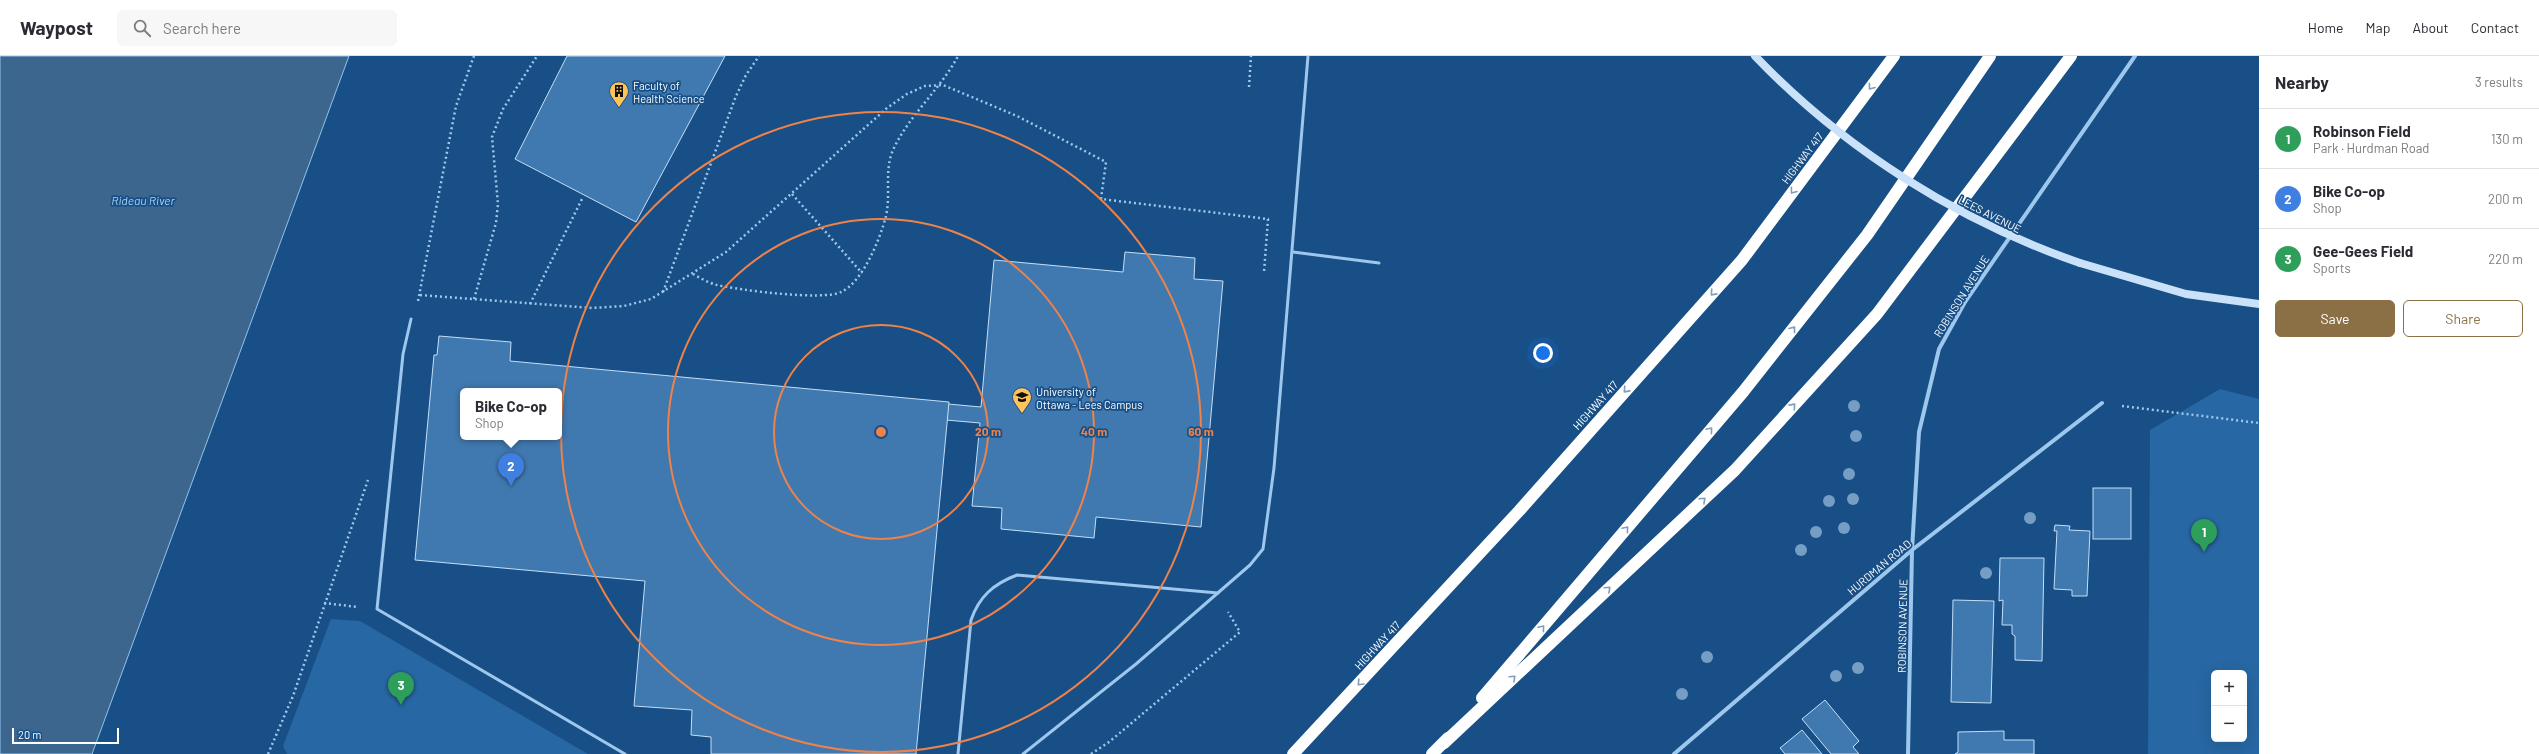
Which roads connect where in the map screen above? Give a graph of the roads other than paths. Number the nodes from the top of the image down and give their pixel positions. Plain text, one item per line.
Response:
1 (1308, 56) edge
2 (1755, 56) edge
3 (1894, 56) edge
4 (1990, 56) edge
5 (2071, 56) edge
6 (2135, 56) edge
7 (2010, 237) junction
8 (1293, 252) junction
9 (1379, 263) dead end
10 (2259, 304) edge
11 (411, 319) road end
12 (2102, 403) road end
13 (1912, 550) junction
14 (1218, 594) junction
15 (1444, 743) junction
16 (625, 754) edge
17 (958, 754) edge
18 (1023, 754) edge
19 (1293, 754) edge
20 (1432, 754) edge
21 (1674, 754) edge
22 (1908, 754) edge

1 - 8 lane
2 - 7 main road, LEES AVENUE, bridge
3 -> 19 highway, HIGHWAY 417
15 -> 4 highway
15 -> 5 highway
6 - 7 street, ROBINSON AVENUE
7 - 10 main road, LEES AVENUE, bridge
7 - 13 street, ROBINSON AVENUE
8 - 9 lane
8 - 14 lane
11 - 16 lane
12 - 13 street, HURDMAN ROAD
13 - 21 street, HURDMAN ROAD
13 - 22 street, ROBINSON AVENUE
14 - 17 lane
14 - 18 lane
15 - 20 highway

